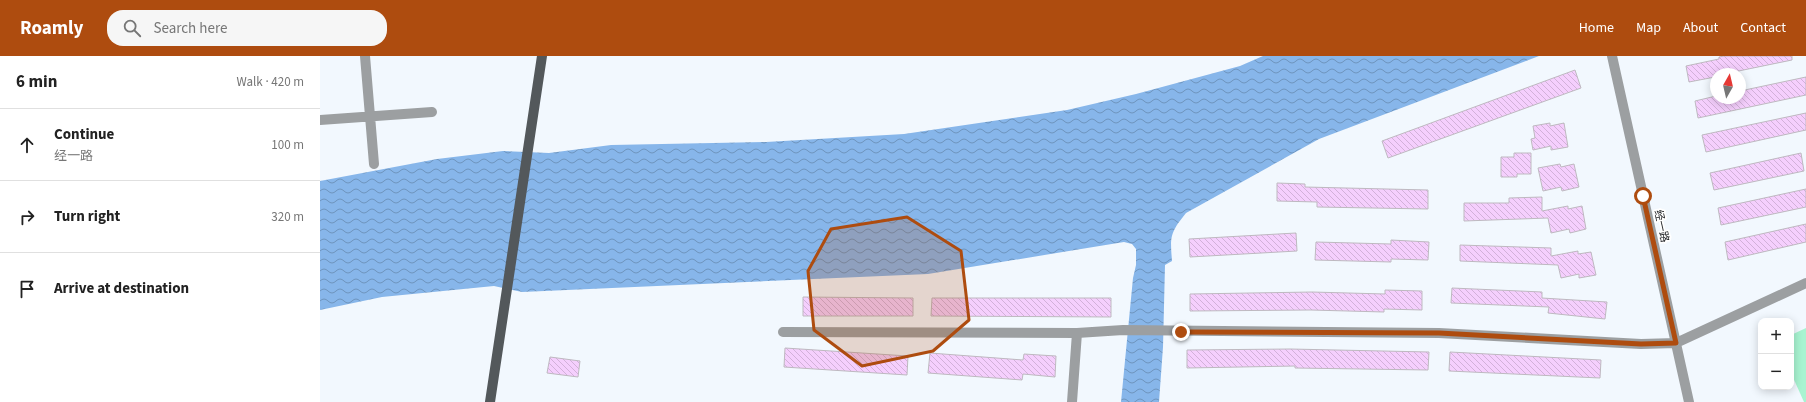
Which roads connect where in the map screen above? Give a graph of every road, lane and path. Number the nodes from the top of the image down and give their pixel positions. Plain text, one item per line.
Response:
1 (366, 56) edge
2 (542, 56) edge
3 (1612, 56) edge
4 (432, 112) dead end
5 (370, 116) junction
6 (320, 120) edge
7 (374, 164) dead end
8 (1806, 283) edge
9 (783, 332) dead end
10 (1077, 333) junction
11 (1676, 343) junction
12 (490, 402) edge
13 (1072, 402) edge
14 (1689, 402) edge

1 - 5 street
2 - 12 main road
3 - 11 street, 经一路
4 - 5 street
5 - 6 street
5 - 7 street
8 - 11 street
9 - 10 street
10 - 11 street
10 - 13 street
11 - 14 street, 经一路

